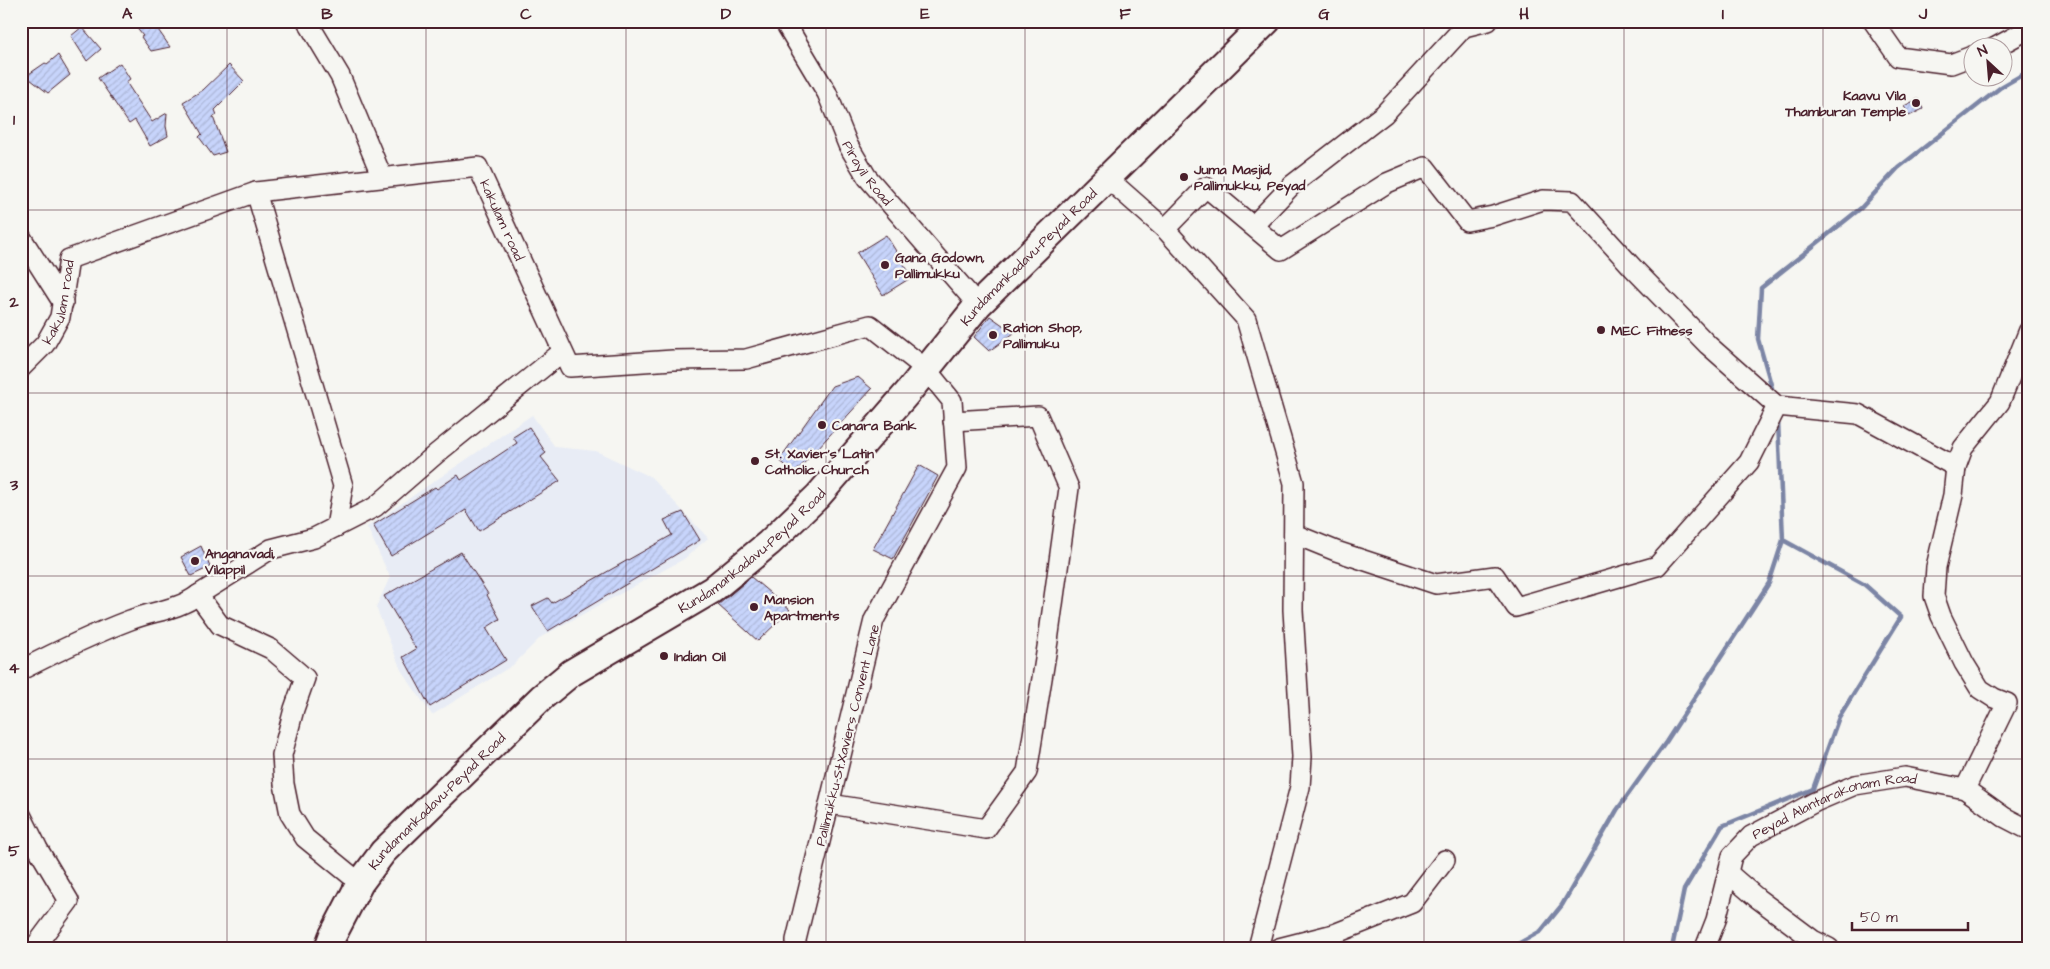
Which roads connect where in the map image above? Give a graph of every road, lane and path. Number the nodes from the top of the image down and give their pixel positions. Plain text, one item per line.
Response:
1 (307, 21) edge
2 (784, 21) edge
3 (1267, 21) edge
4 (1488, 21) edge
5 (1873, 21) edge
6 (2029, 29) edge
7 (2012, 38) edge
8 (1962, 60) edge
9 (1106, 177) junction
10 (382, 178) junction
11 (256, 192) junction
12 (1253, 226) junction
13 (1165, 229) junction
14 (21, 237) edge
15 (63, 303) junction
16 (978, 305) junction
17 (2029, 330) edge
18 (562, 352) junction
19 (916, 362) junction
20 (21, 368) edge
21 (1778, 406) junction
22 (954, 421) junction
23 (1956, 467) junction
24 (336, 527) junction
25 (1294, 534) junction
26 (198, 595) junction
27 (21, 670) edge
28 (1965, 789) junction
29 (830, 804) junction
30 (21, 815) edge
31 (2029, 830) edge
32 (1445, 860) dead end
33 (1728, 873) junction
34 (360, 883) junction
35 (335, 944) edge
36 (34, 948) edge
37 (796, 948) edge
38 (1258, 948) edge
39 (1279, 948) edge
40 (1705, 948) edge
41 (1829, 948) edge

1 - 10 street
2 - 16 street, Pirayil Road
3 - 9 main road, Kundamankadavu-Peyad Road
4 - 12 street
5 - 8 street
6 - 7 street
9 - 13 street
9 - 16 main road, Kundamankadavu-Peyad Road
10 - 11 street, kakulam road
10 - 18 street, kakulam road
11 - 15 street, kakulam road
11 - 24 street
12 - 13 street
12 - 21 street
13 - 25 street
14 - 15 street
15 - 20 street, kakulam road
16 - 19 main road, Kundamankadavu-Peyad Road
17 - 23 street
18 - 19 street, kakulam road
18 - 24 street
19 - 22 street, Pallimukku-St.Xaviers Convent Lane
19 - 34 main road, Kundamankadavu-Peyad Road
21 - 23 street
21 - 25 street
22 - 29 street, Pallimukku-St.Xaviers Convent Lane
22 - 29 street
23 - 28 street
24 - 26 street
25 - 38 street
26 - 27 street
26 - 34 street
28 - 31 street, Peyad Alantarakonam Road
28 - 33 street, Peyad Alantarakonam Road
29 - 37 street, Pallimukku-St.Xaviers Convent Lane
30 - 36 street
32 - 39 street
33 - 40 street, Peyad Alantarakonam Road
33 - 41 street
34 - 35 main road, Kundamankadavu-Peyad Road

